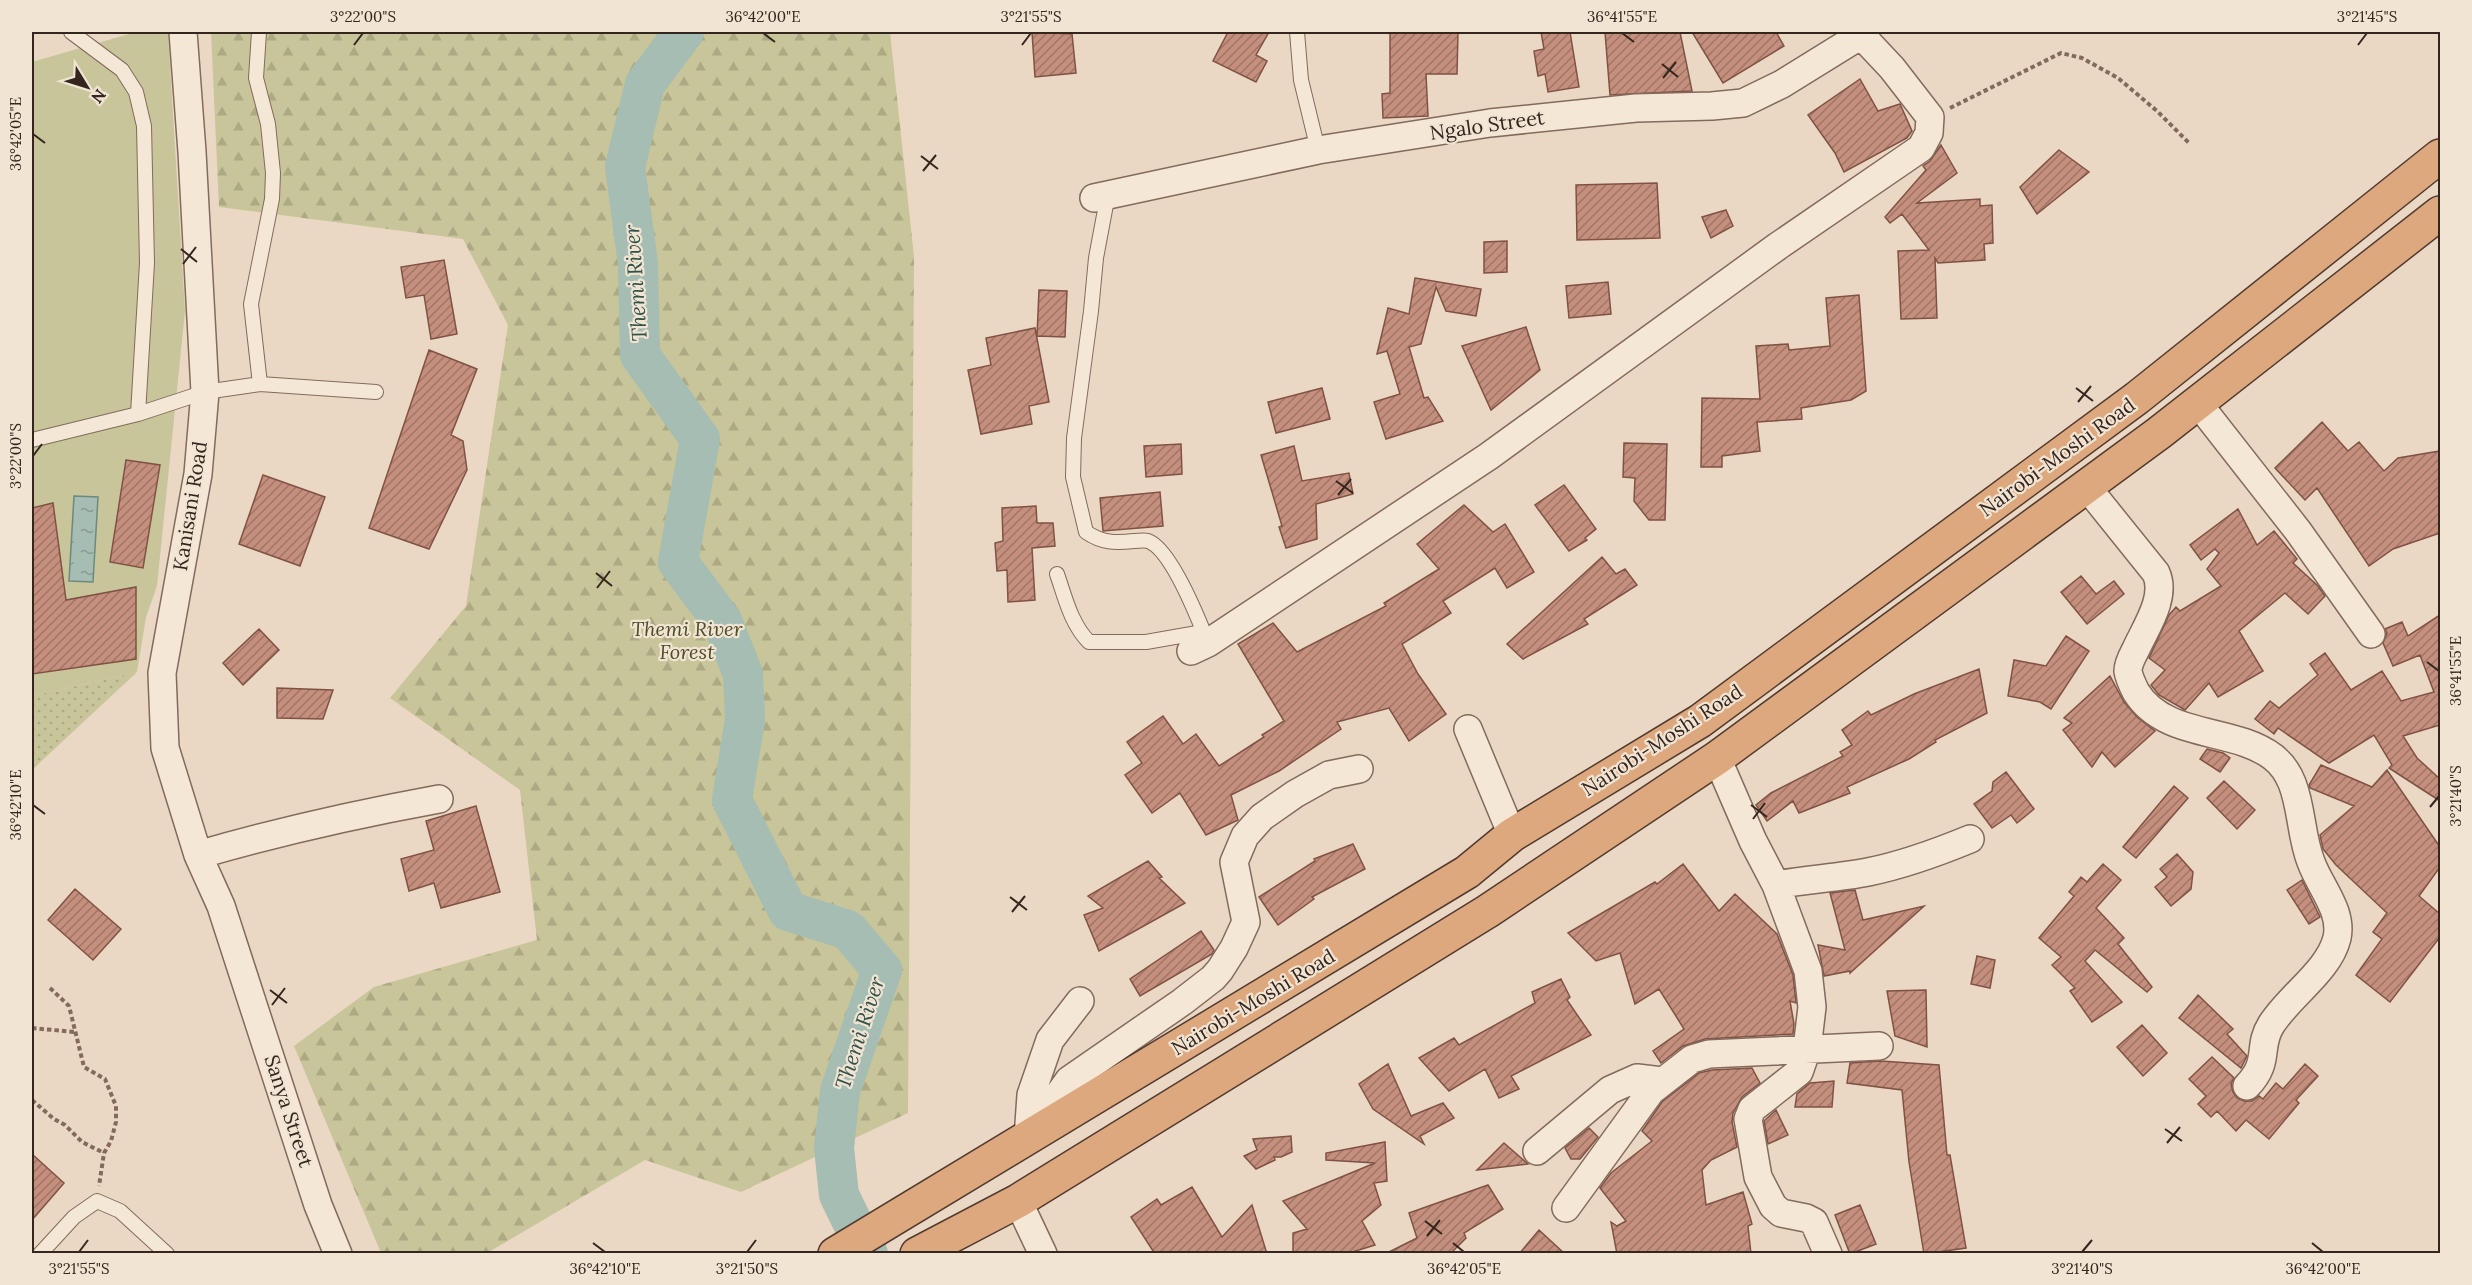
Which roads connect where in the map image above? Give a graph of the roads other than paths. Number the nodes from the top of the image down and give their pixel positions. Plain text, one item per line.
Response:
1 (72, 32) edge
2 (183, 32) edge
3 (259, 32) edge
4 (1296, 32) edge
5 (1864, 33) edge
6 (1831, 41) edge
7 (1318, 150) junction
8 (2440, 156) edge
9 (1101, 196) joint
10 (2440, 213) edge
11 (260, 384) junction
12 (205, 392) junction
13 (376, 392) dead end
14 (2197, 402) junction
15 (138, 414) junction
16 (32, 440) edge
17 (2086, 486) junction
18 (1057, 574) dead end
19 (2371, 634) dead end
20 (1201, 642) junction
21 (1468, 729) dead end
22 (1717, 758) junction
23 (1359, 769) dead end
24 (439, 799) dead end
25 (1512, 835) junction
26 (1970, 839) dead end
27 (198, 855) junction
28 (1776, 885) junction
29 (241, 967) joint
30 (1080, 1001) dead end
31 (1879, 1046) dead end
32 (1807, 1049) junction
33 (1662, 1081) junction
34 (2247, 1086) dead end
35 (1034, 1134) junction
36 (1537, 1151) dead end
37 (1018, 1201) junction
38 (1566, 1208) dead end
39 (40, 1254) edge
40 (167, 1254) edge
41 (338, 1254) edge
42 (835, 1254) edge
43 (917, 1254) edge
44 (1043, 1254) edge
45 (1827, 1254) edge

1 - 15 lane
2 - 12 street, Kanisani Road
3 - 11 lane
4 - 7 lane
5 - 6 street, Ngalo Street
5 - 20 street
6 - 7 street, Ngalo Street
7 - 9 street, Ngalo Street
8 - 25 highway, Nairobi-Moshi Road
9 - 20 lane
10 - 14 highway, Nairobi-Moshi Road
11 - 12 lane
11 - 13 lane
12 - 15 lane
12 - 27 street, Kanisani Road
14 - 17 highway, Nairobi-Moshi Road
14 - 19 street
15 - 16 lane
17 - 22 highway, Nairobi-Moshi Road
17 - 34 street
18 - 20 lane
21 - 25 street
22 - 28 street
22 - 37 highway, Nairobi-Moshi Road
23 - 35 street
24 - 27 street
25 - 35 highway, Nairobi-Moshi Road
26 - 28 street
27 - 29 street, Kanisani Road
28 - 32 street
29 - 41 street, Sanya Street
30 - 35 street
31 - 32 street
32 - 33 street
32 - 45 street
33 - 36 street
33 - 38 street
35 - 42 highway, Nairobi-Moshi Road
37 - 43 highway, Nairobi-Moshi Road
37 - 44 street
39 - 40 lane

